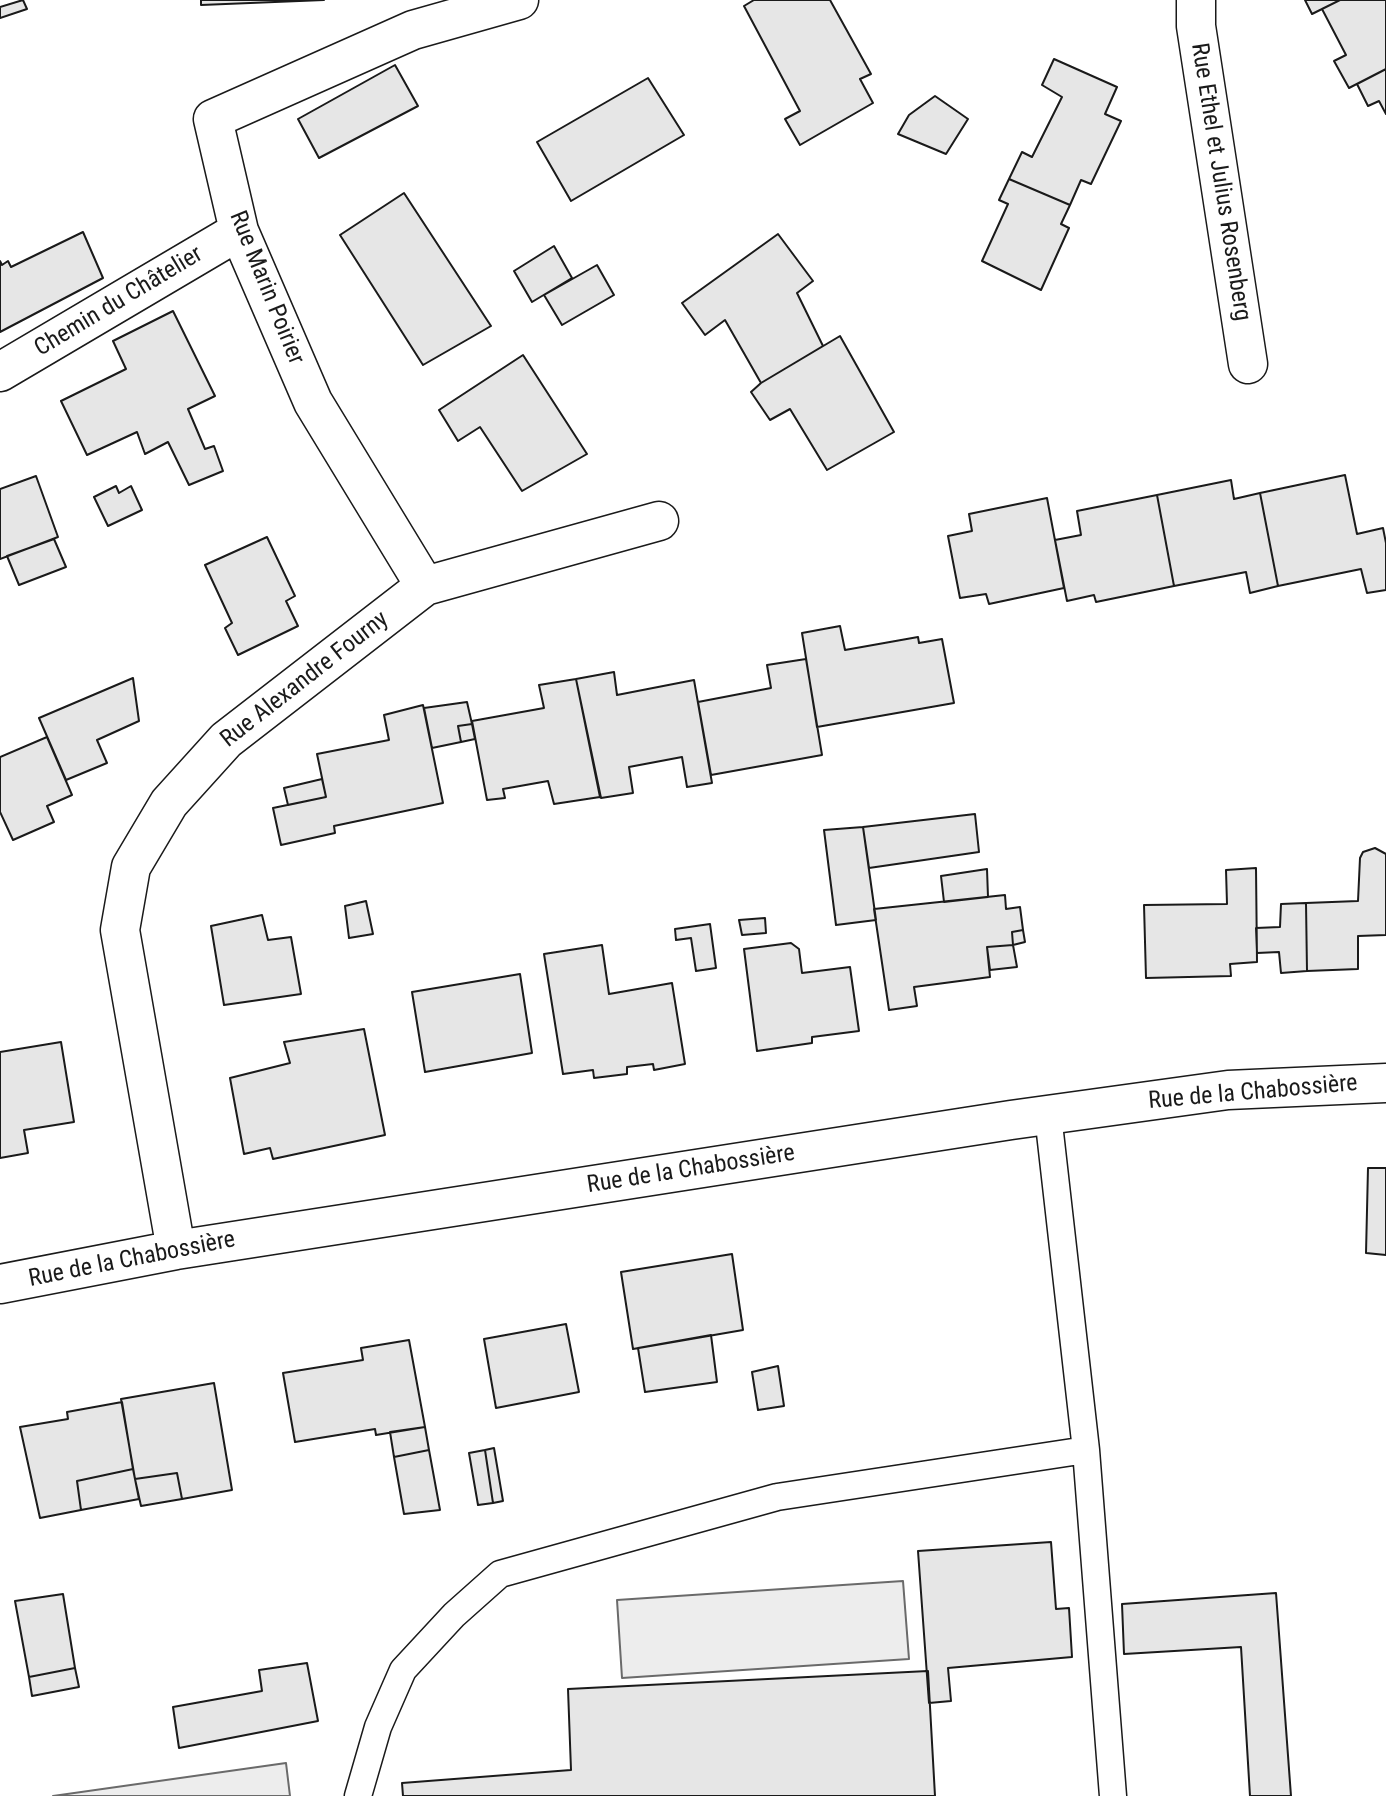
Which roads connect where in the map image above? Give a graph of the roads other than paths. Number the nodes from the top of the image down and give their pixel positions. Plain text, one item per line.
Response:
1 (519, 0) edge
2 (1196, 0) edge
3 (239, 231) junction
4 (1248, 364) dead end
5 (0, 372) edge
6 (659, 522) dead end
7 (425, 586) junction
8 (1386, 1083) edge
9 (1048, 1115) junction
10 (176, 1250) junction
11 (0, 1284) edge
12 (1086, 1450) junction
13 (358, 1796) edge
14 (1113, 1796) edge

1 - 3 street, Rue Marin Poirier
2 - 4 street, Rue Ethel et Julius Rosenberg
3 - 5 street, Chemin du Châtelier
3 - 7 street, Rue Marin Poirier
6 - 7 street, Rue Alexandre Fourny
7 - 10 street, Rue Alexandre Fourny
8 - 9 street, Rue de la Chabossière
9 - 10 street, Rue de la Chabossière
9 - 12 lane
10 - 11 street, Rue de la Chabossière
12 - 13 lane
12 - 14 lane

